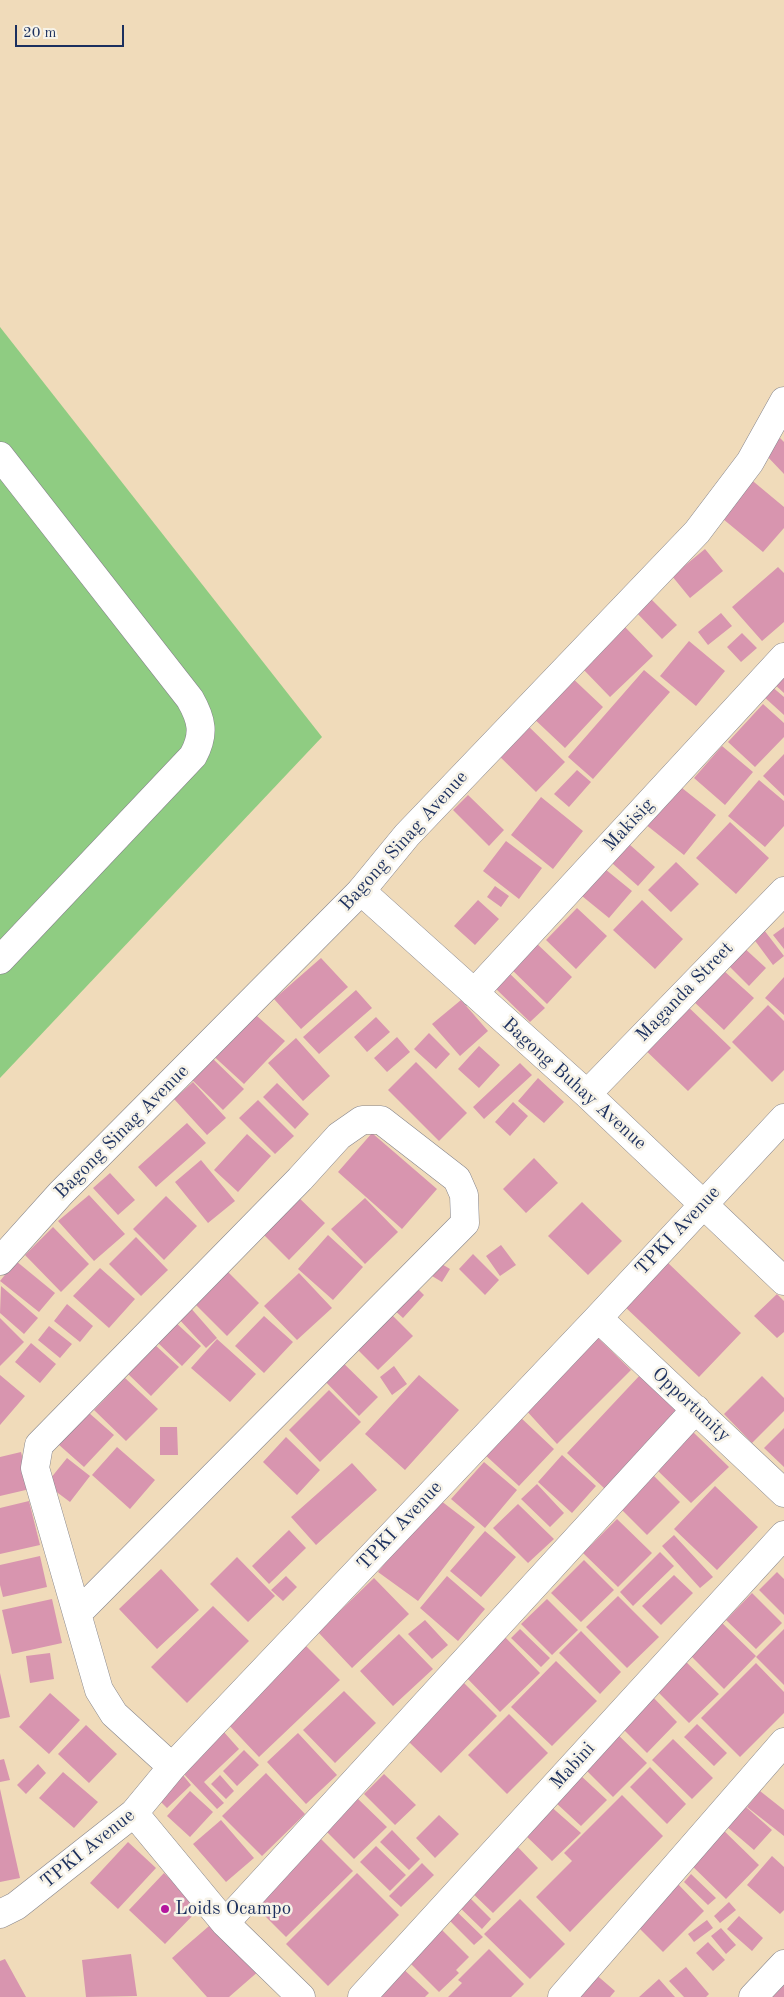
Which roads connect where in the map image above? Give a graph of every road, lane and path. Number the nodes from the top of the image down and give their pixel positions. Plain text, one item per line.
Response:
1 (784, 402) edge
2 (0, 456) edge
3 (784, 657) edge
4 (361, 891) junction
5 (784, 891) edge
6 (0, 960) edge
7 (474, 993) junction
8 (587, 1094) junction
9 (784, 1118) edge
10 (703, 1204) junction
11 (0, 1262) edge
12 (784, 1281) edge
13 (598, 1318) junction
14 (696, 1409) junction
15 (784, 1493) edge
16 (784, 1535) edge
17 (77, 1614) junction
18 (784, 1742) edge
19 (172, 1767) junction
20 (134, 1813) junction
21 (0, 1914) edge
22 (225, 1923) junction
23 (784, 1964) edge
24 (301, 1997) edge
25 (362, 1997) edge
26 (562, 1997) edge
27 (753, 1997) edge

1 - 4 street, Bagong Sinag Avenue
2 - 6 street
3 - 7 street, Makisig
4 - 7 street, Bagong Buhay Avenue
4 - 11 street, Bagong Sinag Avenue
5 - 8 street, Maganda Street
7 - 8 street, Bagong Buhay Avenue
8 - 10 street, Bagong Buhay Avenue
9 - 10 street, TPKI Avenue
10 - 12 street, Bagong Buhay Avenue
10 - 13 street, TPKI Avenue
13 - 14 street, Opportunity
13 - 19 street, TPKI Avenue
14 - 15 street, Opportunity
14 - 22 street
16 - 25 street, Mabini
17 - 17 street
17 - 19 street
18 - 26 street
19 - 20 street, TPKI Avenue
20 - 21 street, TPKI Avenue
20 - 22 street
22 - 24 street
23 - 27 street

